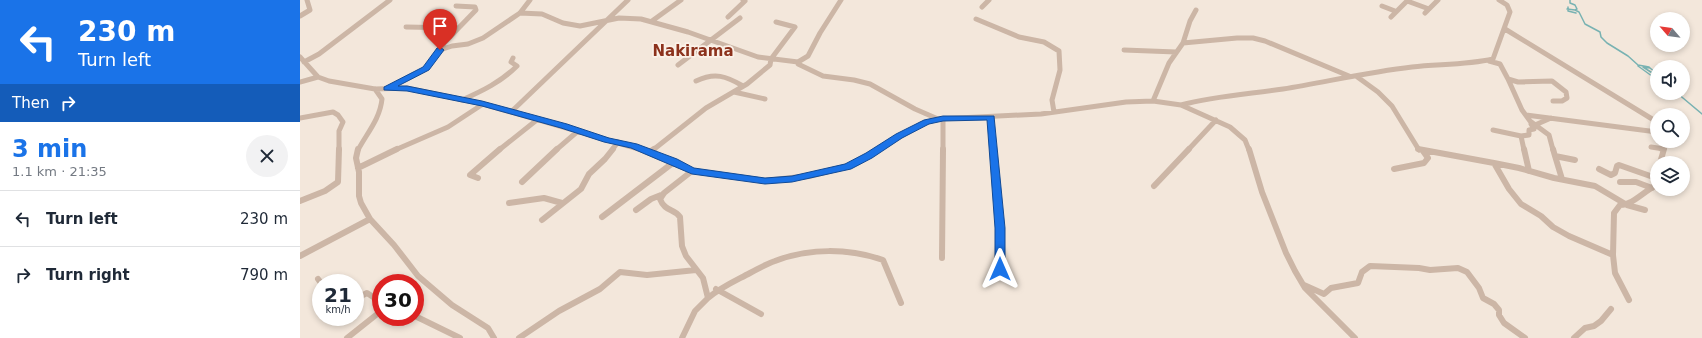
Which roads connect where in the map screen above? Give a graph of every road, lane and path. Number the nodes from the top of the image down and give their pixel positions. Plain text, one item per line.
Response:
1 (307, 0) edge
2 (390, 0) edge
3 (530, 0) edge
4 (628, 0) edge
5 (682, 0) edge
6 (742, 0) edge
7 (841, 0) edge
8 (989, 0) edge
9 (1438, 0) edge
10 (1499, 0) edge
11 (456, 6) dead end
12 (1382, 6) dead end
13 (982, 7) dead end
14 (1196, 10) dead end
15 (1395, 11) junction
16 (520, 13) junction
17 (300, 16) edge
18 (728, 17) dead end
19 (1391, 17) dead end
20 (740, 18) dead end
21 (976, 19) dead end
22 (604, 21) junction
23 (652, 21) junction
24 (776, 22) dead end
25 (406, 27) dead end
26 (458, 28) junction
27 (1505, 29) junction
28 (712, 40) junction
29 (1183, 43) junction
30 (440, 50) junction
31 (1124, 50) dead end
32 (1176, 52) junction
33 (300, 57) edge
34 (513, 58) dead end
35 (771, 59) junction
36 (1488, 60) junction
37 (304, 62) junction
38 (798, 62) junction
39 (678, 65) dead end
40 (1349, 76) junction
41 (1356, 76) junction
42 (318, 77) junction
43 (1508, 79) junction
44 (696, 81) dead end
45 (300, 82) edge
46 (743, 86) junction
47 (375, 89) junction
48 (387, 89) junction
49 (734, 92) junction
50 (765, 99) dead end
51 (462, 100) junction
52 (1153, 101) junction
53 (1553, 101) dead end
54 (482, 104) junction
55 (1181, 105) junction
56 (511, 112) junction
57 (1054, 112) junction
58 (926, 114) junction
59 (1526, 115) junction
60 (300, 118) edge
61 (991, 118) junction
62 (1552, 118) junction
63 (1650, 118) edge
64 (538, 119) junction
65 (940, 119) junction
66 (1216, 120) junction
67 (927, 122) junction
68 (1534, 124) junction
69 (1493, 130) dead end
70 (578, 131) junction
71 (1650, 131) edge
72 (1521, 136) junction
73 (618, 142) junction
74 (1664, 148) edge
75 (1421, 150) junction
76 (650, 152) junction
77 (1555, 156) junction
78 (1662, 156) edge
79 (1575, 160) dead end
80 (674, 162) junction
81 (1494, 163) junction
82 (358, 168) junction
83 (1394, 169) dead end
84 (1599, 169) dead end
85 (692, 171) junction
86 (1529, 171) junction
87 (1650, 174) edge
88 (478, 178) dead end
89 (1562, 179) junction
90 (522, 182) dead end
91 (1620, 182) dead end
92 (1650, 185) edge
93 (1154, 186) dead end
94 (1650, 189) edge
95 (661, 196) junction
96 (300, 201) edge
97 (509, 203) dead end
98 (562, 203) junction
99 (1627, 205) junction
100 (636, 210) dead end
101 (1645, 210) dead end
102 (602, 217) dead end
103 (370, 219) junction
104 (542, 220) dead end
105 (1614, 255) junction
106 (300, 256) edge
107 (942, 258) dead end
108 (1000, 269) dead end
109 (696, 270) junction
110 (1304, 285) junction
111 (716, 290) junction
112 (1324, 294) junction
113 (708, 298) junction
114 (1316, 299) junction
115 (1629, 300) dead end
116 (901, 303) dead end
117 (1611, 309) dead end
118 (761, 314) dead end
119 (372, 318) edge
120 (424, 320) edge
121 (347, 338) edge
122 (460, 338) edge
123 (494, 338) edge
124 (519, 338) edge
125 (682, 338) edge
126 (1355, 338) edge
127 (1525, 338) edge
128 (1574, 338) edge

1 - 17 street
2 - 37 street
3 - 16 street
4 - 22 street
5 - 23 street
6 - 18 street
7 - 38 street
8 - 13 street
9 - 15 street
10 - 27 street
11 - 26 street
12 - 15 street
14 - 29 street
15 - 19 street
16 - 22 street
16 - 30 street
20 - 28 street
21 - 57 street
22 - 23 street
22 - 56 street
23 - 28 street
24 - 35 street
25 - 26 street
26 - 30 street
27 - 36 street
27 - 63 street
28 - 35 street
28 - 39 street
29 - 32 street
29 - 40 street
30 - 48 street
31 - 32 street
32 - 52 street
33 - 37 street
34 - 51 street
35 - 38 street
35 - 46 street
36 - 41 street
36 - 43 street
37 - 42 street
38 - 58 street
40 - 41 street
40 - 55 street
41 - 75 street
42 - 45 street
42 - 47 street
43 - 53 street
43 - 59 street
44 - 46 street
46 - 49 street
47 - 48 street
47 - 82 street
48 - 51 street
49 - 50 street
49 - 76 street
51 - 54 street
52 - 55 street
52 - 57 street
54 - 56 street
54 - 82 street
55 - 66 street
56 - 64 street
57 - 61 street
58 - 65 street
58 - 67 street
59 - 62 street
59 - 68 street
60 - 96 street
61 - 65 street
61 - 108 street
62 - 68 street
62 - 71 street
64 - 70 street
64 - 88 street
65 - 67 street
65 - 107 street
66 - 93 street
66 - 110 street
67 - 85 street
68 - 72 street
68 - 77 street
69 - 72 street
70 - 73 street
70 - 90 street
72 - 86 street
73 - 76 street
73 - 98 street
74 - 78 street
75 - 81 street
75 - 83 street
76 - 80 street
77 - 79 street
77 - 89 street
80 - 85 street
80 - 102 street
81 - 86 street
81 - 105 street
82 - 103 street
84 - 87 street
85 - 95 street
86 - 89 street
89 - 99 street
91 - 92 street
94 - 99 street
95 - 100 street
95 - 109 street
97 - 98 street
98 - 104 street
99 - 101 street
99 - 105 street
103 - 106 street
103 - 123 street
105 - 115 street
109 - 113 street
109 - 124 street
110 - 112 street
110 - 114 street
111 - 113 street
111 - 116 street
111 - 118 street
112 - 114 street
112 - 127 street
113 - 125 street
114 - 126 street
117 - 128 street
119 - 121 street
120 - 122 street

